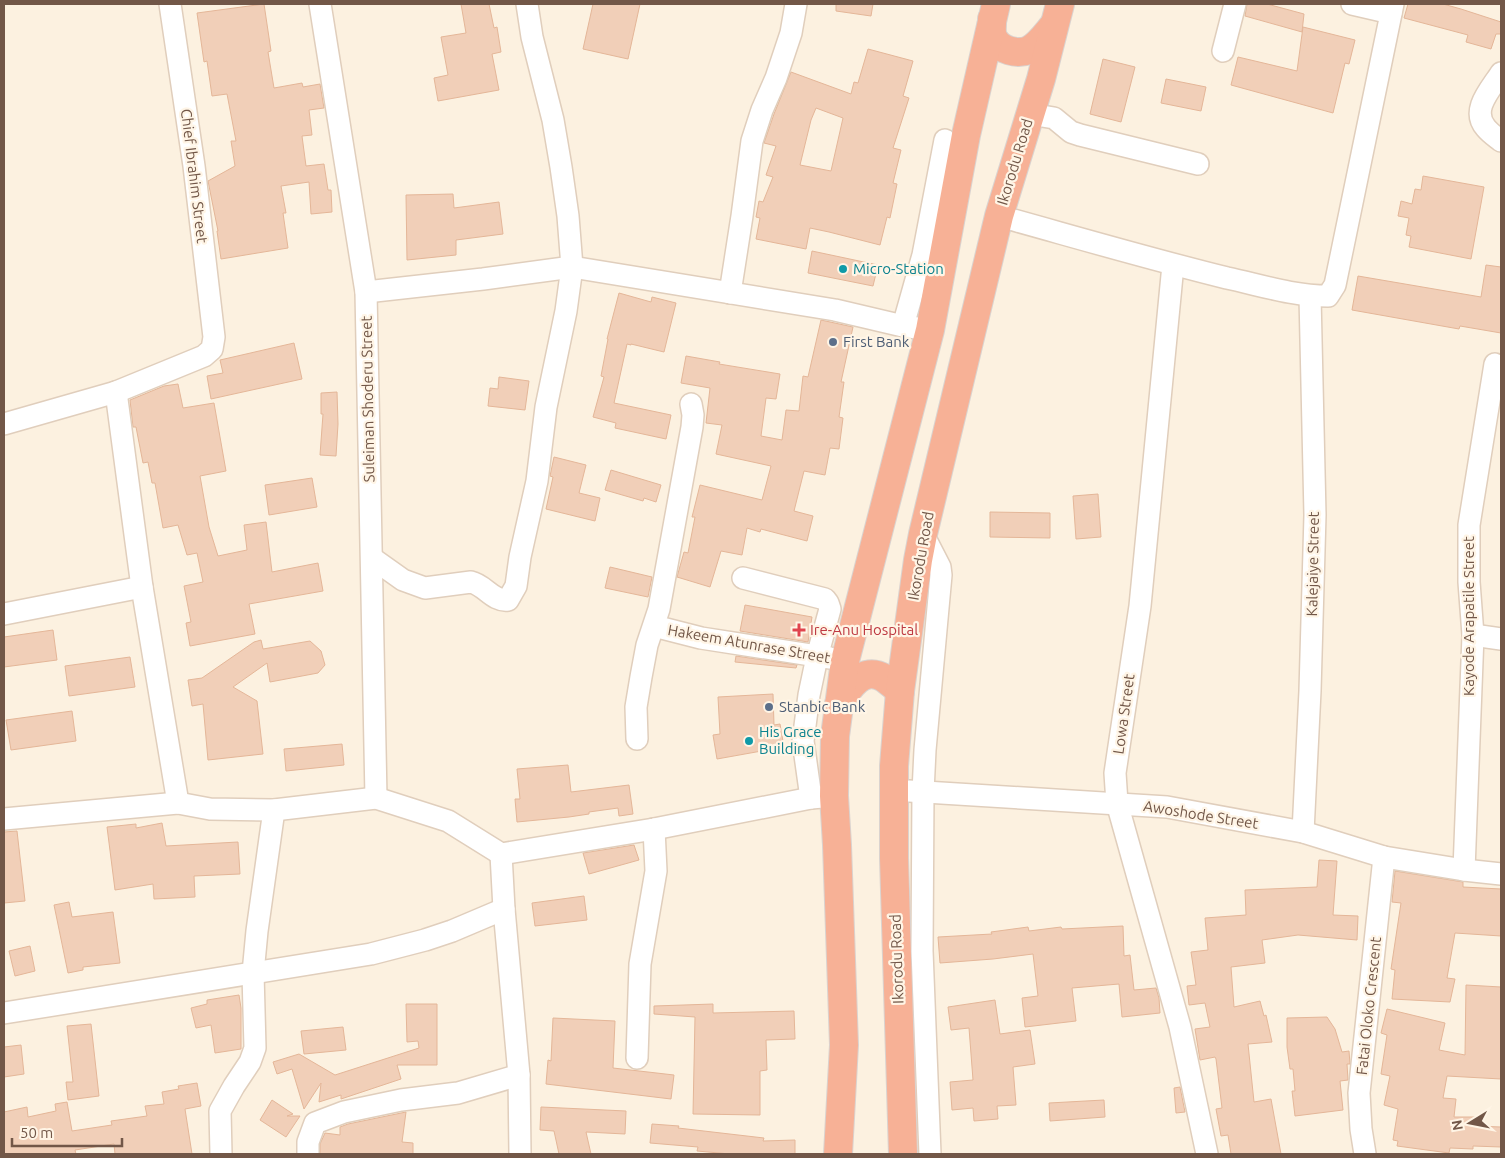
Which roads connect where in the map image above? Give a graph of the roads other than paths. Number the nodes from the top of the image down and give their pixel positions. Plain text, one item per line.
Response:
1 (320, 4) edge
2 (527, 4) edge
3 (796, 4) edge
4 (1235, 4) edge
5 (1352, 4) edge
6 (176, 5) edge
7 (1392, 8) edge
8 (994, 12) edge
9 (1058, 13) edge
10 (1223, 51) dead end
11 (1501, 73) edge
12 (1030, 114) junction
13 (945, 140) dead end
14 (1501, 141) edge
15 (1198, 164) dead end
16 (999, 216) junction
17 (1173, 265) junction
18 (572, 267) junction
19 (366, 292) junction
20 (730, 293) junction
21 (1310, 296) junction
22 (917, 328) junction
23 (1495, 364) dead end
24 (116, 392) junction
25 (690, 404) dead end
26 (4, 424) edge
27 (923, 534) junction
28 (372, 558) junction
29 (743, 578) dead end
30 (142, 587) junction
31 (4, 614) edge
32 (654, 626) junction
33 (1473, 635) junction
34 (1501, 639) edge
35 (817, 656) junction
36 (845, 661) junction
37 (900, 691) junction
38 (839, 704) junction
39 (637, 738) dead end
40 (895, 790) junction
41 (923, 792) junction
42 (822, 797) junction
43 (376, 798) junction
44 (178, 803) junction
45 (1117, 803) junction
46 (274, 810) junction
47 (4, 819) edge
48 (654, 829) junction
49 (1303, 832) junction
50 (501, 854) junction
51 (1384, 857) junction
52 (1464, 870) junction
53 (1501, 874) edge
54 (504, 909) junction
55 (253, 973) junction
56 (4, 1013) edge
57 (637, 1058) dead end
58 (519, 1075) junction
59 (221, 1154) edge
60 (308, 1154) edge
61 (520, 1154) edge
62 (838, 1154) edge
63 (903, 1154) edge
64 (930, 1154) edge
65 (1207, 1154) edge
66 (1365, 1154) edge

1 - 19 street, Suleiman Shoderu Street
2 - 18 street
3 - 20 street
4 - 10 street
5 - 7 street
6 - 24 street, Chief Ibrahim Street
7 - 21 street
8 - 9 highway
8 - 22 highway
9 - 12 highway, Ikorodu Road
11 - 14 street
12 - 15 street
12 - 16 highway, Ikorodu Road
13 - 22 street
16 - 17 street
16 - 27 highway, Ikorodu Road
17 - 21 street
17 - 45 street, Lowa Street
18 - 19 street
18 - 20 street
18 - 28 street
19 - 28 street, Suleiman Shoderu Street
20 - 22 street
21 - 49 street, Kalejaiye Street
22 - 36 highway
23 - 33 street, Kayode Arapatile Street
24 - 26 street
24 - 30 street
25 - 32 street
27 - 37 highway, Ikorodu Road
27 - 41 street
28 - 43 street, Suleiman Shoderu Street
29 - 35 street
30 - 31 street
30 - 44 street
32 - 35 street, Hakeem Atunrase Street
32 - 39 street
33 - 34 street
33 - 52 street, Kayode Arapatile Street
35 - 36 street, Hakeem Atunrase Street
35 - 42 street
36 - 38 highway
37 - 38 highway
37 - 40 highway, Ikorodu Road
38 - 42 highway
40 - 41 street, Awoshode Street
40 - 63 highway, Ikorodu Road
41 - 45 street, Awoshode Street
41 - 64 street
42 - 48 street
42 - 62 highway
43 - 46 street
43 - 50 street
44 - 46 street
44 - 47 street
45 - 49 street, Awoshode Street
45 - 65 street, Lowa Street
46 - 55 street
48 - 50 street
48 - 57 street
49 - 51 street, Awoshode Street
50 - 54 street
51 - 52 street, Awoshode Street
51 - 66 street, Fatai Oloko Crescent
52 - 53 street, Awoshode Street
54 - 55 street
54 - 58 street
55 - 56 street
55 - 59 street
58 - 60 street
58 - 61 street

